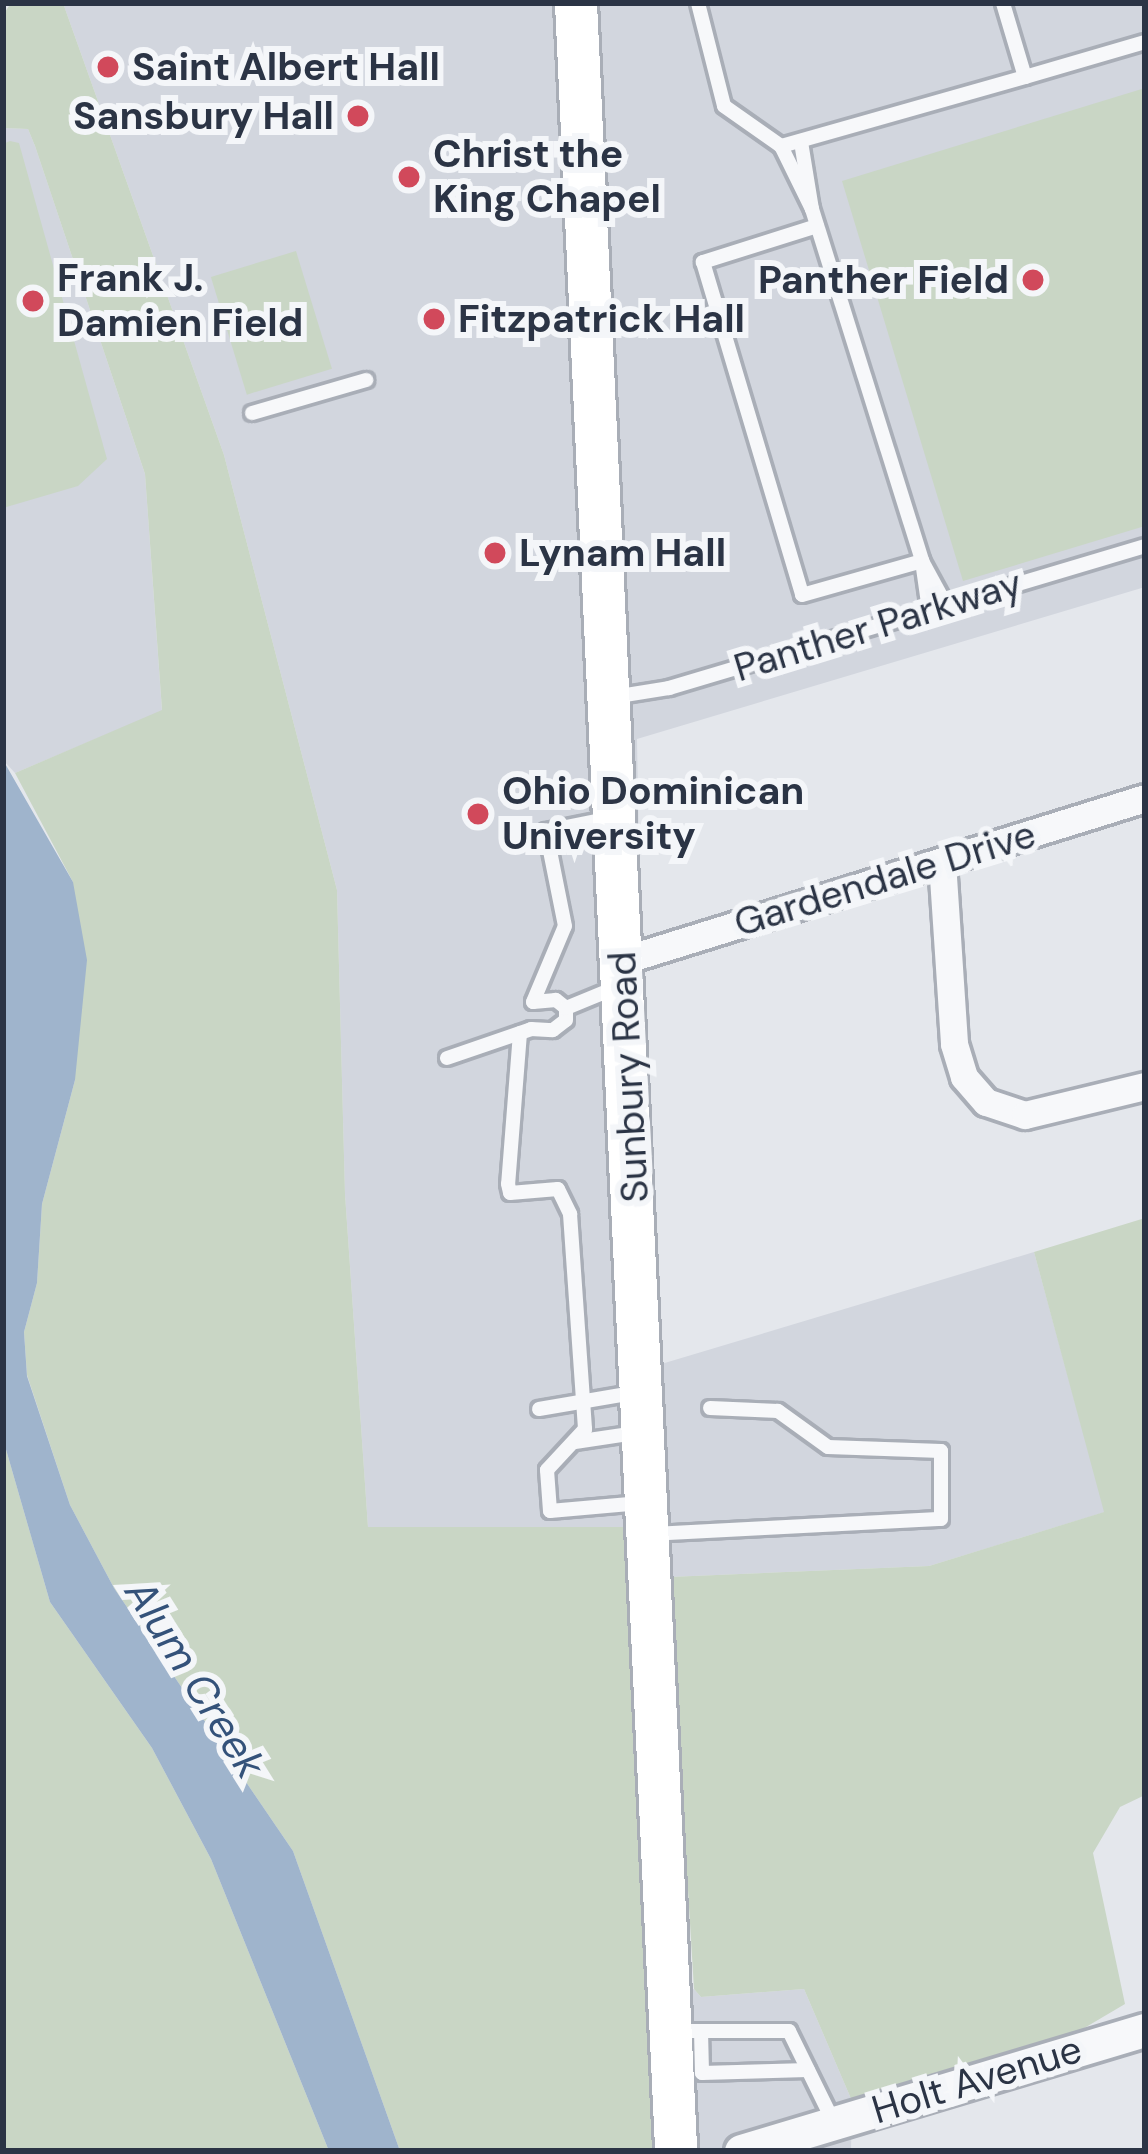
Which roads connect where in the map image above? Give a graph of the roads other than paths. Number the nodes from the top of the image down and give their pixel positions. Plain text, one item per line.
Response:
1 (576, 3) edge
2 (698, 3) edge
3 (1003, 3) edge
4 (1145, 42) edge
5 (1025, 77) junction
6 (801, 142) junction
7 (781, 146) junction
8 (812, 209) junction
9 (818, 226) junction
10 (366, 380) dead end
11 (252, 413) dead end
12 (1145, 545) edge
13 (922, 561) junction
14 (946, 605) junction
15 (929, 610) junction
16 (608, 698) junction
17 (1145, 798) edge
18 (616, 817) junction
19 (942, 862) junction
20 (625, 972) junction
21 (533, 1002) junction
22 (566, 1008) junction
23 (526, 1031) junction
24 (447, 1058) dead end
25 (1145, 1086) edge
26 (583, 1400) junction
27 (710, 1408) dead end
28 (538, 1409) dead end
29 (646, 1412) junction
30 (575, 1442) junction
31 (651, 1518) junction
32 (1145, 2030) edge
33 (688, 2031) junction
34 (808, 2070) junction
35 (834, 2123) junction
36 (756, 2149) edge
37 (676, 2151) edge

1 - 16 main road, Sunbury Road
2 - 7 lane
3 - 5 lane
4 - 5 lane
5 - 6 lane
6 - 7 lane
6 - 8 lane
7 - 8 lane
8 - 9 lane
9 - 13 lane
9 - 13 lane
10 - 11 lane
12 - 14 lane, Panther Parkway
13 - 14 lane
13 - 15 lane
14 - 15 lane, Panther Parkway
15 - 16 lane, Panther Parkway
16 - 18 main road, Sunbury Road
17 - 19 street, Gardendale Drive
18 - 20 main road, Sunbury Road
18 - 21 lane
19 - 20 street, Gardendale Drive
19 - 25 street
20 - 22 lane
20 - 29 main road, Sunbury Road
21 - 22 lane
21 - 23 lane
22 - 23 lane
23 - 24 lane
23 - 26 lane
26 - 28 lane
26 - 29 lane
26 - 30 lane
27 - 31 lane
29 - 30 lane
29 - 31 main road, Sunbury Road
30 - 31 lane
31 - 33 main road, Sunbury Road
32 - 35 street, Holt Avenue
33 - 34 lane
33 - 34 lane
33 - 37 main road, Sunbury Road
34 - 35 lane
35 - 36 street, Holt Avenue

